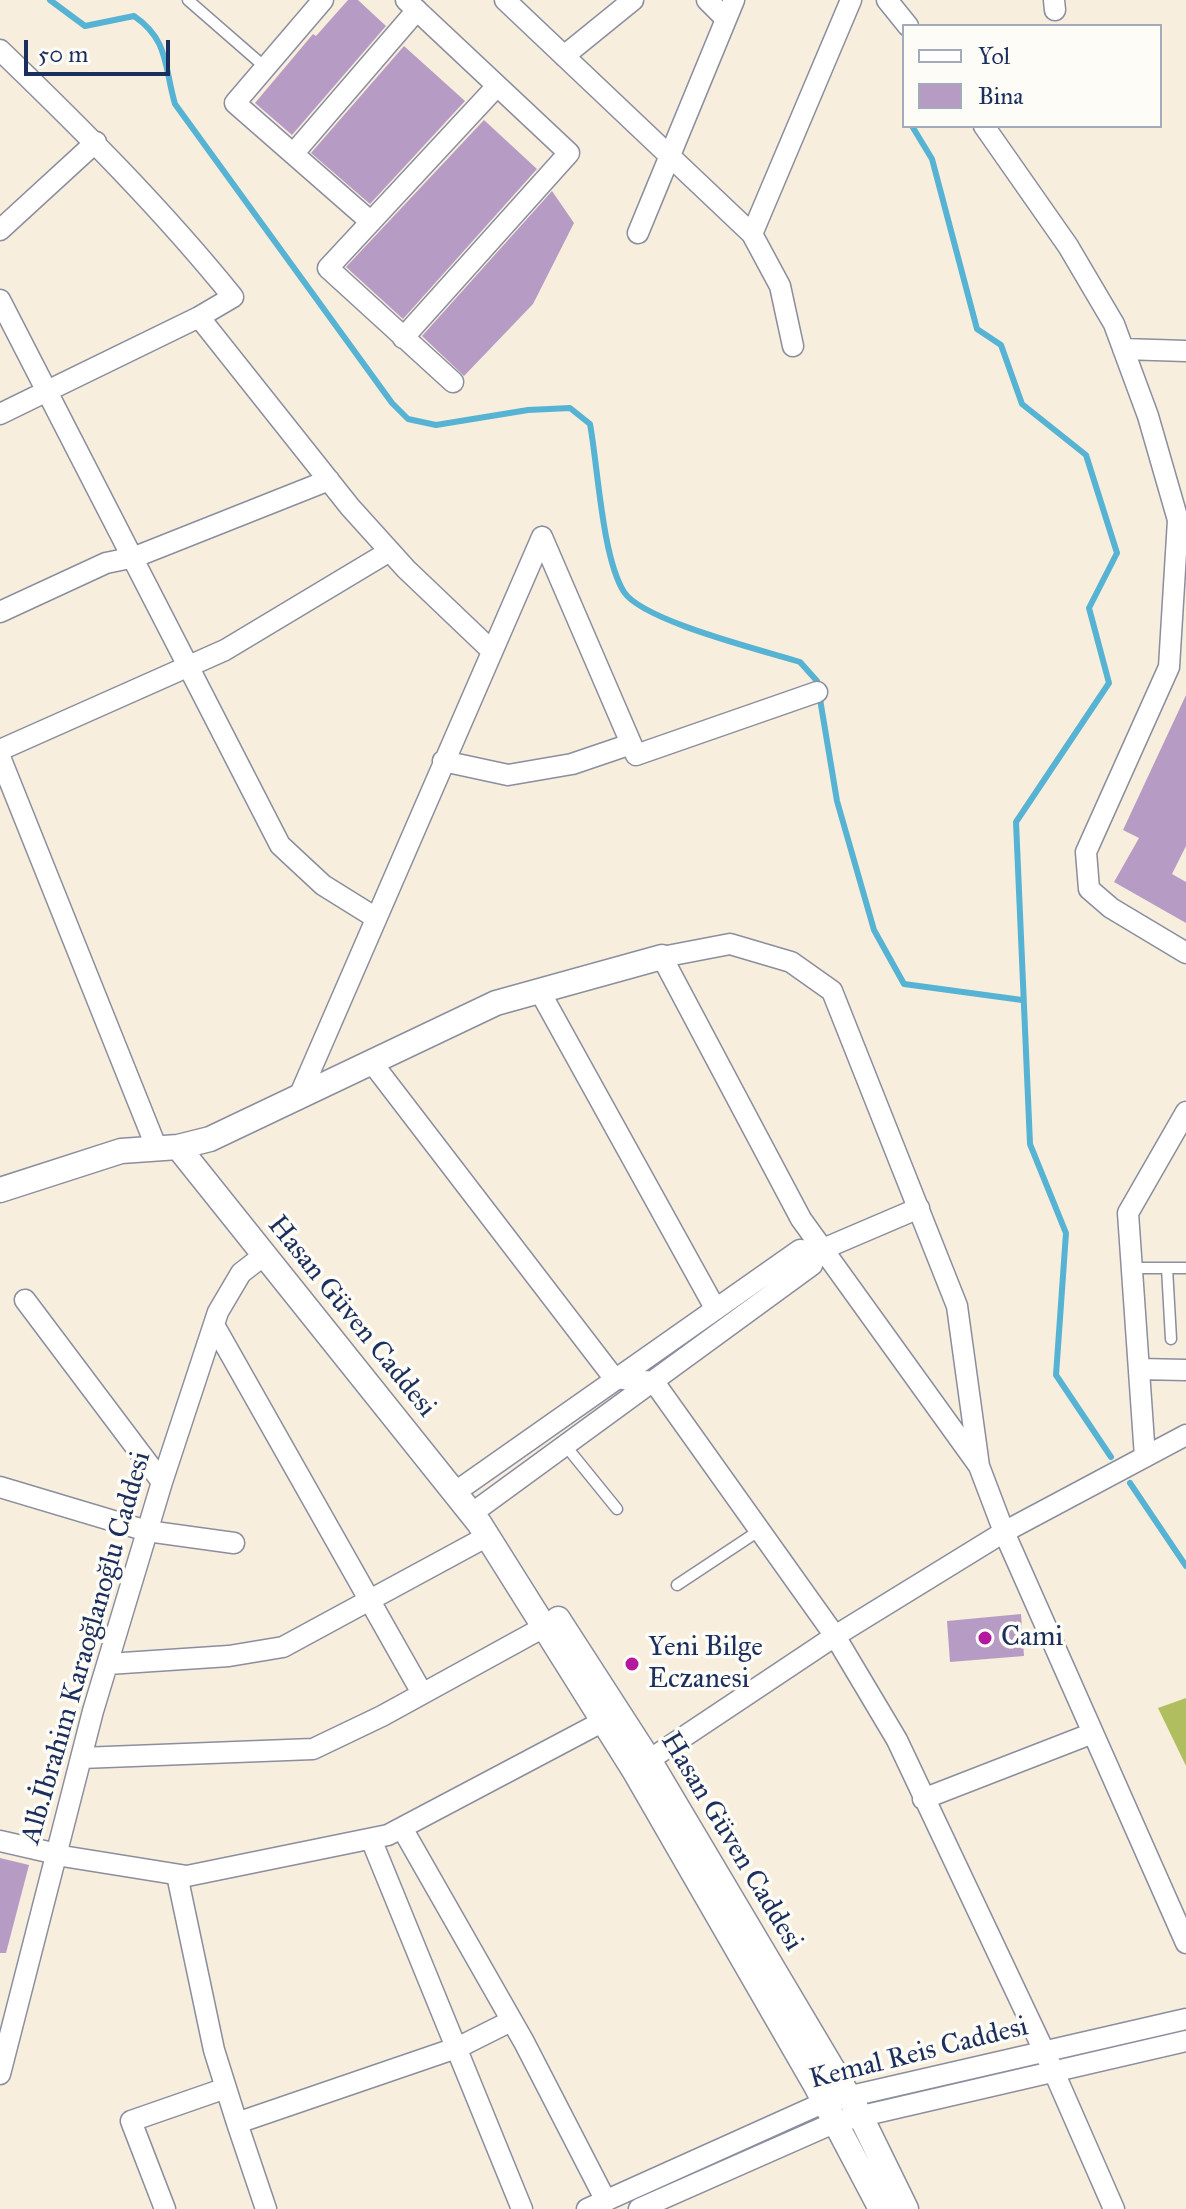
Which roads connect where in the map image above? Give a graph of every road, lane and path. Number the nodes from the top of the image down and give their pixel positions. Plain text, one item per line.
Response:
1 (188, 0) edge
2 (323, 0) edge
3 (505, 0) edge
4 (633, 0) edge
5 (707, 0) edge
6 (851, 0) edge
7 (887, 0) edge
8 (411, 5) edge
9 (730, 10) edge
10 (906, 24) edge
11 (0, 50) edge
12 (564, 56) junction
13 (266, 68) junction
14 (497, 86) junction
15 (985, 128) edge
16 (96, 142) junction
17 (293, 154) junction
18 (671, 154) junction
19 (371, 222) junction
20 (0, 230) edge
21 (638, 233) dead end
22 (752, 234) junction
23 (0, 300) edge
24 (199, 317) junction
25 (403, 338) junction
26 (793, 346) dead end
27 (1123, 349) junction
28 (1186, 351) edge
29 (453, 382) dead end
30 (50, 391) junction
31 (0, 414) edge
32 (329, 480) junction
33 (390, 551) junction
34 (135, 557) junction
35 (0, 612) edge
36 (492, 651) junction
37 (190, 666) junction
38 (1178, 671) edge
39 (817, 692) dead end
40 (631, 744) junction
41 (0, 750) edge
42 (0, 757) edge
43 (443, 761) junction
44 (376, 918) junction
45 (1186, 953) edge
46 (662, 957) junction
47 (539, 990) junction
48 (373, 1064) junction
49 (298, 1099) junction
50 (1186, 1112) edge
51 (167, 1148) junction
52 (0, 1190) edge
53 (919, 1208) junction
54 (820, 1250) junction
55 (263, 1256) junction
56 (1131, 1268) junction
57 (1167, 1268) junction
58 (1186, 1268) edge
59 (25, 1300) dead end
60 (715, 1308) junction
61 (214, 1325) junction
62 (1171, 1339) dead end
63 (1139, 1369) junction
64 (1186, 1370) edge
65 (614, 1378) junction
66 (654, 1382) junction
67 (1186, 1435) edge
68 (565, 1445) junction
69 (1145, 1457) junction
70 (979, 1466) junction
71 (162, 1482) junction
72 (0, 1487) edge
73 (454, 1493) junction
74 (617, 1509) dead end
75 (479, 1525) junction
76 (760, 1530) junction
77 (147, 1531) junction
78 (1004, 1532) junction
79 (234, 1543) dead end
80 (677, 1585) dead end
81 (371, 1601) junction
82 (544, 1627) junction
83 (835, 1636) junction
84 (108, 1664) junction
85 (422, 1693) junction
86 (611, 1718) junction
87 (1093, 1733) junction
88 (81, 1758) junction
89 (642, 1765) junction
90 (923, 1799) junction
91 (402, 1828) junction
92 (371, 1839) junction
93 (0, 1841) edge
94 (57, 1854) junction
95 (177, 1875) junction
96 (1186, 1943) edge
97 (1186, 2019) edge
98 (511, 2021) junction
99 (1186, 2041) edge
100 (459, 2047) junction
101 (1045, 2052) junction
102 (1054, 2072) junction
103 (0, 2074) edge
104 (226, 2088) junction
105 (836, 2107) junction
106 (861, 2117) junction
107 (237, 2123) junction
108 (597, 2205) edge
109 (165, 2209) edge
110 (266, 2209) edge
111 (522, 2209) edge
112 (639, 2209) edge
113 (881, 2209) edge
114 (906, 2209) edge
115 (1114, 2209) edge

1 - 13 lane
2 - 13 street
3 - 12 street
4 - 12 street
5 - 9 street
6 - 22 street
7 - 10 street
8 - 14 street
8 - 17 street
9 - 18 street
11 - 16 street
12 - 18 street
13 - 17 street
14 - 19 street
14 - 25 street
15 - 27 street
16 - 20 street
16 - 24 street
17 - 19 street
18 - 21 street
18 - 22 street
19 - 25 street
22 - 26 street
23 - 30 street
24 - 30 street
24 - 32 street
25 - 29 street
27 - 28 street
27 - 38 street
30 - 31 street
30 - 34 street
32 - 33 street
32 - 34 street
33 - 36 street
33 - 37 street
34 - 35 street
34 - 37 street
36 - 40 street
36 - 43 street
37 - 41 street
37 - 44 street
38 - 45 street
39 - 40 street
40 - 43 street
42 - 51 street
43 - 44 street
44 - 49 street
46 - 47 street
46 - 53 street
46 - 54 street
47 - 48 street
47 - 60 street
48 - 49 street
48 - 65 street
49 - 51 street
50 - 56 street
51 - 52 street
51 - 55 street, Hasan Güven Caddesi
53 - 54 street
53 - 70 street
54 - 60 street
54 - 66 street
54 - 70 street
55 - 61 street, Alb.İbrahim Karaoğlanoğlu Caddesi
55 - 73 street, Hasan Güven Caddesi
56 - 57 lane
56 - 63 street
57 - 58 lane
57 - 62 lane
59 - 71 street
60 - 65 street
61 - 71 street, Alb.İbrahim Karaoğlanoğlu Caddesi
61 - 81 street
63 - 64 street
63 - 69 street
65 - 66 street
65 - 73 street
66 - 68 street
66 - 76 street
67 - 69 street
68 - 74 lane
68 - 75 street
69 - 78 street
70 - 78 street
71 - 77 street, Alb.İbrahim Karaoğlanoğlu Caddesi
72 - 77 street
73 - 75 street, Hasan Güven Caddesi
75 - 81 street
75 - 82 street, Hasan Güven Caddesi
75 - 86 street, Hasan Güven Caddesi
76 - 80 lane
76 - 83 street
77 - 79 street
77 - 84 street, Alb.İbrahim Karaoğlanoğlu Caddesi
78 - 83 street
78 - 87 street
81 - 84 street
81 - 85 street
82 - 85 street
82 - 86 street, Hasan Güven Caddesi
83 - 89 street
83 - 90 street
84 - 88 street, Alb.İbrahim Karaoğlanoğlu Caddesi
85 - 88 street
86 - 89 street, Hasan Güven Caddesi
86 - 91 street
87 - 90 street
87 - 96 street
88 - 94 street, Alb.İbrahim Karaoğlanoğlu Caddesi
89 - 105 street, Hasan Güven Caddesi
90 - 101 street
91 - 92 street
91 - 98 street
92 - 95 street
92 - 100 street
93 - 94 street
94 - 95 street
94 - 103 street, Alb.İbrahim Karaoğlanoğlu Caddesi
95 - 104 street
97 - 101 street, Kemal Reis Caddesi
98 - 100 street
98 - 108 street
99 - 102 street, Kemal Reis Caddesi
100 - 107 street
100 - 111 street
101 - 102 street
101 - 105 street, Kemal Reis Caddesi
102 - 106 street, Kemal Reis Caddesi
102 - 115 street
104 - 107 street
104 - 109 street
105 - 106 street, Hasan Güven Caddesi
105 - 108 street, Kemal Reis Caddesi
105 - 112 street, Kemal Reis Caddesi
105 - 113 street, Hasan Güven Caddesi
106 - 114 street, Hasan Güven Caddesi
107 - 110 street

